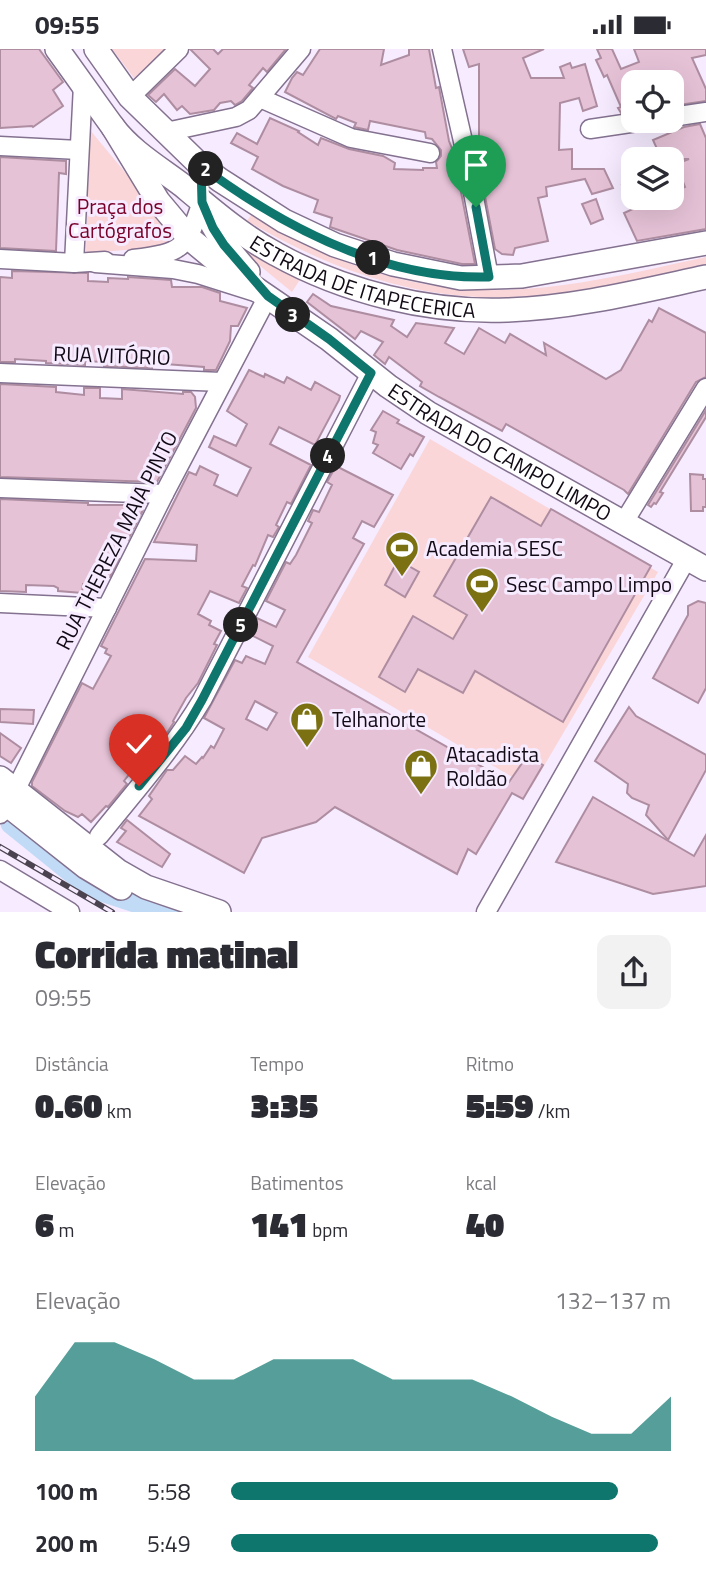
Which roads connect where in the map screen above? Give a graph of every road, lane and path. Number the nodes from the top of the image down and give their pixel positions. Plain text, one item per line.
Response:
1 (57, 49) edge
2 (96, 49) edge
3 (180, 49) edge
4 (301, 49) edge
5 (442, 49) edge
6 (83, 85) junction
7 (130, 97) junction
8 (260, 98) junction
9 (706, 112) edge
10 (684, 115) edge
11 (621, 124) edge
12 (113, 127) junction
13 (590, 129) dead end
14 (166, 132) junction
15 (0, 146) edge
16 (79, 150) junction
17 (430, 153) dead end
18 (201, 166) junction
19 (202, 202) junction
20 (189, 239) junction
21 (706, 243) edge
22 (0, 259) edge
23 (74, 263) junction
24 (95, 263) junction
25 (489, 277) junction
26 (706, 277) edge
27 (268, 296) junction
28 (0, 373) edge
29 (371, 373) junction
30 (222, 382) junction
31 (706, 388) edge
32 (0, 488) edge
33 (164, 494) junction
34 (624, 522) junction
35 (697, 564) edge
36 (0, 603) edge
37 (107, 608) junction
38 (4, 798) edge
39 (99, 835) dead end
40 (0, 870) edge
41 (70, 912) edge
42 (176, 912) edge
43 (219, 912) edge
44 (486, 912) edge

1 - 6 main road, ESTRADA DE ITAPECERICA
2 - 7 main road, ESTRADA DE ITAPECERICA
3 - 7 street
4 - 8 street
5 - 25 street
6 - 12 main road, ESTRADA DE ITAPECERICA
6 - 16 street
7 - 14 main road, ESTRADA DE ITAPECERICA
8 - 14 street
8 - 17 street
9 - 10 street
11 - 13 street
12 - 19 main road, ESTRADA DE ITAPECERICA
12 - 20 main road, ESTRADA DO CAMPO LIMPO
14 - 18 main road, ESTRADA DE ITAPECERICA
15 - 16 street
16 - 23 street
18 - 19 main road, ESTRADA DO CAMPO LIMPO
18 - 25 main road, ESTRADA DE ITAPECERICA
19 - 20 street
19 - 26 main road, ESTRADA DE ITAPECERICA
19 - 27 main road, ESTRADA DO CAMPO LIMPO
20 - 24 street
20 - 27 main road, ESTRADA DO CAMPO LIMPO
21 - 25 main road, ESTRADA DE ITAPECERICA
22 - 23 street
23 - 24 street
24 - 27 street
27 - 29 main road, ESTRADA DO CAMPO LIMPO
27 - 30 street, RUA THEREZA MAIA PINTO
28 - 30 street, RUA VITÓRIO
29 - 34 main road, ESTRADA DO CAMPO LIMPO
29 - 39 street
30 - 33 street, RUA THEREZA MAIA PINTO
31 - 34 street
32 - 33 street
33 - 37 street, RUA THEREZA MAIA PINTO
34 - 35 main road, ESTRADA DO CAMPO LIMPO
35 - 44 street
36 - 37 street
37 - 38 street, RUA THEREZA MAIA PINTO
38 - 42 main road
38 - 43 main road
40 - 41 street

